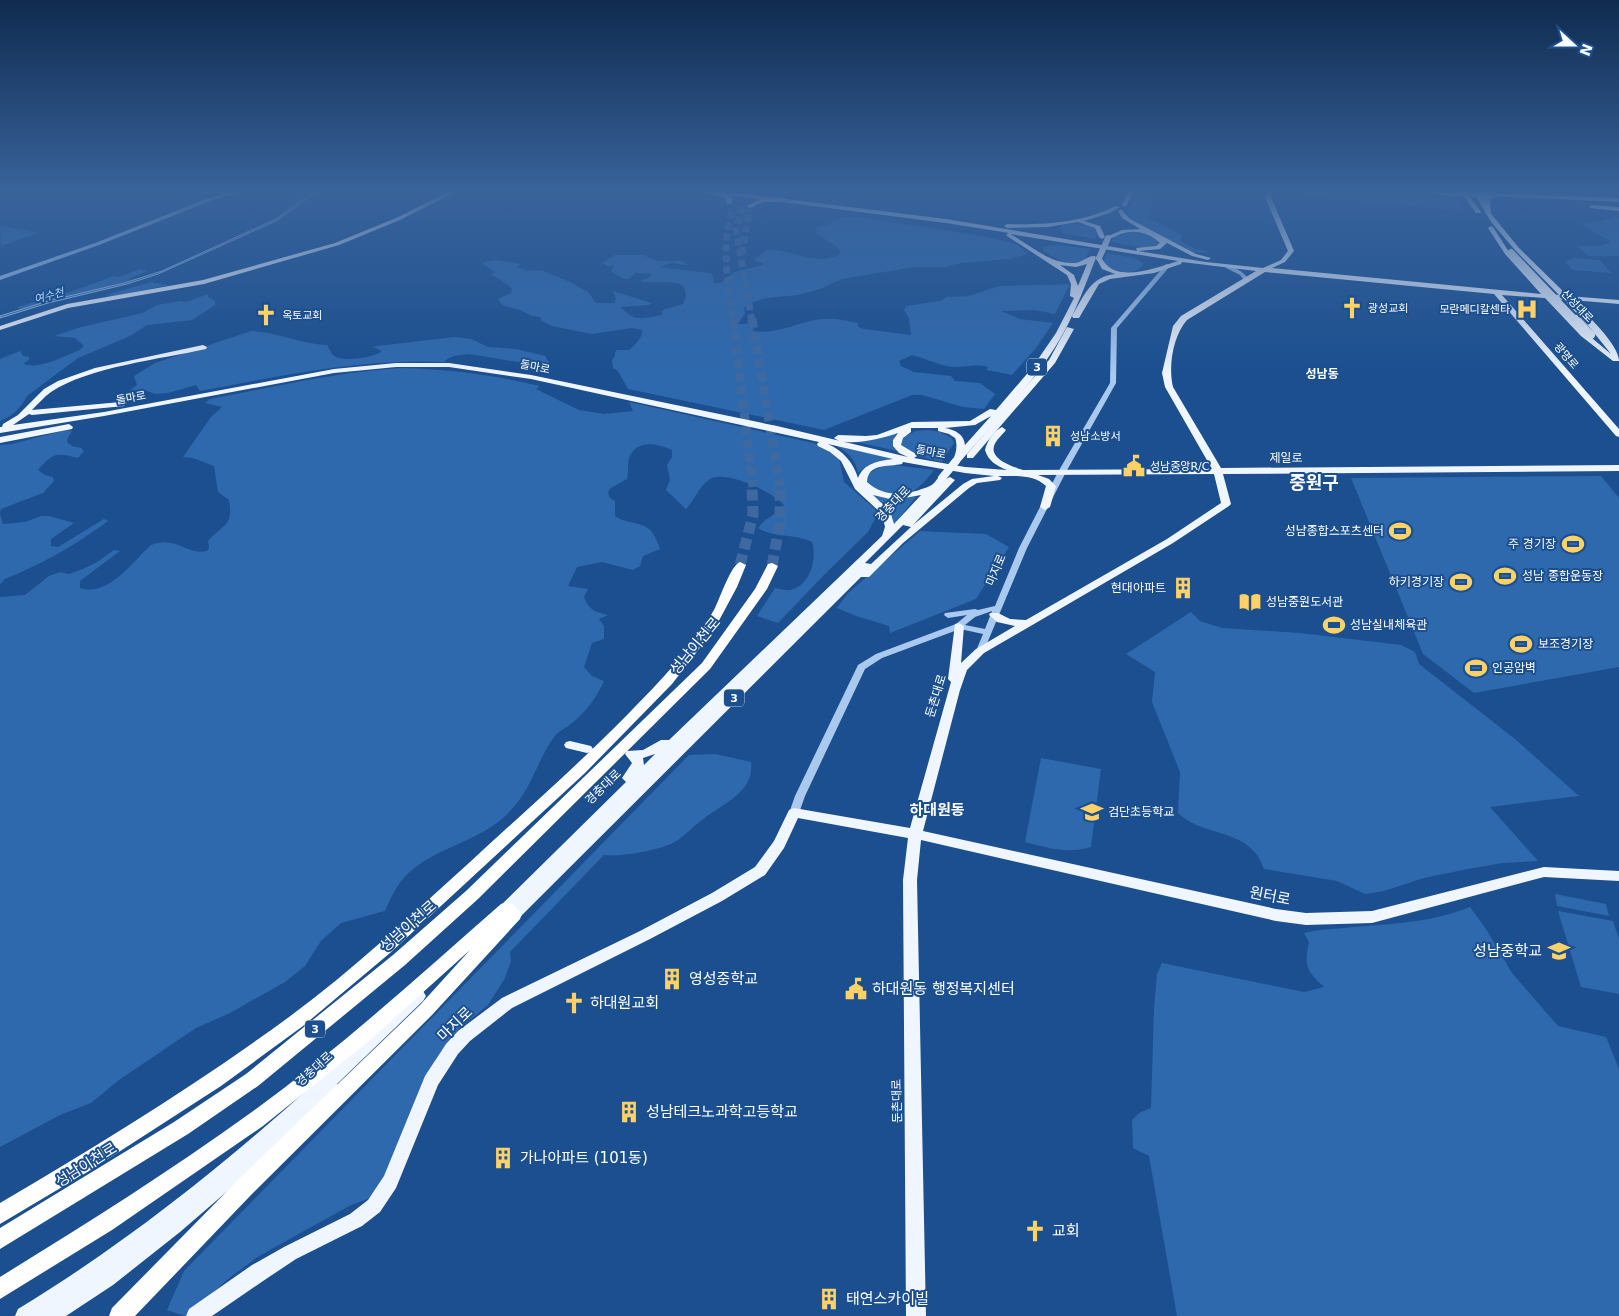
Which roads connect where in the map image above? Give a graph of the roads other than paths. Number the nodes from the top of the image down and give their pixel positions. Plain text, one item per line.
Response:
1 (75, 251) edge
2 (311, 251) edge
3 (1034, 251) edge
4 (1040, 251) edge
5 (1099, 251) edge
6 (1131, 251) edge
7 (1133, 251) edge
8 (1134, 251) edge
9 (1187, 251) edge
10 (1281, 251) edge
11 (1291, 251) edge
12 (1505, 251) edge
13 (1523, 251) edge
14 (1514, 252) edge
15 (1096, 258) junction
16 (1283, 261) junction
17 (1188, 262) junction
18 (1168, 265) junction
19 (1226, 265) junction
20 (1265, 268) junction
21 (1295, 269) junction
22 (1126, 274) junction
23 (0, 278) edge
24 (1157, 278) junction
25 (1246, 279) junction
26 (1496, 292) junction
27 (1545, 294) junction
28 (1564, 295) junction
29 (1592, 300) junction
30 (1619, 300) edge
31 (1581, 314) junction
32 (1076, 316) junction
33 (0, 328) edge
34 (1060, 333) junction
35 (204, 346) dead end
36 (1618, 360) edge
37 (195, 398) junction
38 (1020, 399) junction
39 (1005, 403) junction
40 (32, 413) dead end
41 (0, 429) edge
42 (777, 430) junction
43 (1619, 434) edge
44 (0, 440) edge
45 (960, 462) junction
46 (940, 465) junction
47 (1619, 467) edge
48 (1510, 470) junction
49 (1218, 471) junction
50 (1062, 472) junction
51 (1022, 473) junction
52 (1619, 474) edge
53 (946, 479) junction
54 (1045, 507) junction
55 (880, 543) junction
56 (740, 565) tunnel mouth
57 (772, 566) tunnel mouth
58 (979, 611) junction
59 (996, 612) junction
60 (1029, 623) junction
61 (959, 626) junction
62 (986, 632) junction
63 (798, 635) junction
64 (980, 650) junction
65 (954, 690) junction
66 (693, 724) junction
67 (570, 745) dead end
68 (587, 749) dead end
69 (794, 813) junction
70 (583, 831) junction
71 (916, 834) junction
72 (1619, 876) edge
73 (511, 911) junction
74 (0, 1214) edge
75 (0, 1239) edge
76 (0, 1289) edge
77 (48, 1309) edge
78 (25, 1316) edge
79 (120, 1316) edge
80 (196, 1316) edge
81 (916, 1316) edge

1 - 23 street
2 - 33 main road
3 - 34 main road
4 - 15 main road
5 - 15 main road, 경충대로 / 3, bridge
6 - 15 main road
7 - 17 main road
8 - 19 main road
9 - 19 main road
10 - 20 main road, 둔촌대로
11 - 16 main road
12 - 27 main road
13 - 28 main road
14 - 36 main road, 산성대로, bridge
15 - 32 main road, 경충대로 / 3
15 - 34 main road, 경충대로 / 3
16 - 20 main road, 둔촌대로
16 - 21 main road
17 - 18 main road
17 - 19 main road
18 - 22 main road
18 - 24 street, 마지로
19 - 20 main road
19 - 25 street
20 - 21 main road
20 - 25 main road, 둔촌대로
20 - 26 main road
21 - 27 main road
22 - 24 main road
22 - 32 main road
24 - 50 street, 마지로
25 - 49 main road, 둔촌대로
26 - 27 main road
26 - 43 main road, 광명로
27 - 28 main road
27 - 36 main road
28 - 29 main road
28 - 30 main road
28 - 31 main road
29 - 30 main road
29 - 31 main road
31 - 36 main road
32 - 38 main road, 경충대로 / 3
34 - 39 main road, 경충대로 / 3
35 - 41 main road
37 - 40 main road
37 - 41 main road, 돌마로
37 - 42 main road, 돌마로
37 - 44 main road
38 - 45 main road, 경충대로 / 3
38 - 51 main road
39 - 42 main road
39 - 45 main road, 경충대로 / 3
42 - 46 main road, 돌마로
42 - 55 main road
45 - 46 main road
45 - 53 main road, 경충대로 / 3
46 - 51 main road, 돌마로
46 - 53 main road
47 - 48 main road
48 - 49 main road, 제일로
48 - 52 main road
49 - 50 main road, 제일로
49 - 60 main road, 둔촌대로
50 - 51 main road, 돌마로
50 - 54 street, 마지로
51 - 54 main road
51 - 63 main road
53 - 55 main road, 경충대로 / 3
53 - 63 main road, 경충대로 / 3
54 - 59 street, 마지로
55 - 66 main road, 경충대로 / 3
56 - 74 highway, 성남이천로 / 3
57 - 75 highway, 성남이천로 / 3
58 - 59 street
58 - 61 street, 마지로
58 - 61 street
59 - 60 main road
59 - 62 street, 마지로
60 - 64 main road, 둔촌대로
61 - 62 street
61 - 65 main road
61 - 69 street, 마지로
62 - 64 street, 마지로
63 - 73 main road, 경충대로 / 3
64 - 65 main road, 둔촌대로
65 - 71 main road, 둔촌대로
66 - 70 main road, 경충대로 / 3
66 - 70 main road
67 - 68 main road
69 - 71 main road
69 - 80 main road, 마지로
70 - 73 main road, 경충대로 / 3
71 - 72 main road, 원터로
71 - 81 main road, 둔촌대로
73 - 76 highway
73 - 77 main road, 경충대로
73 - 79 highway
77 - 78 main road, 경충대로

